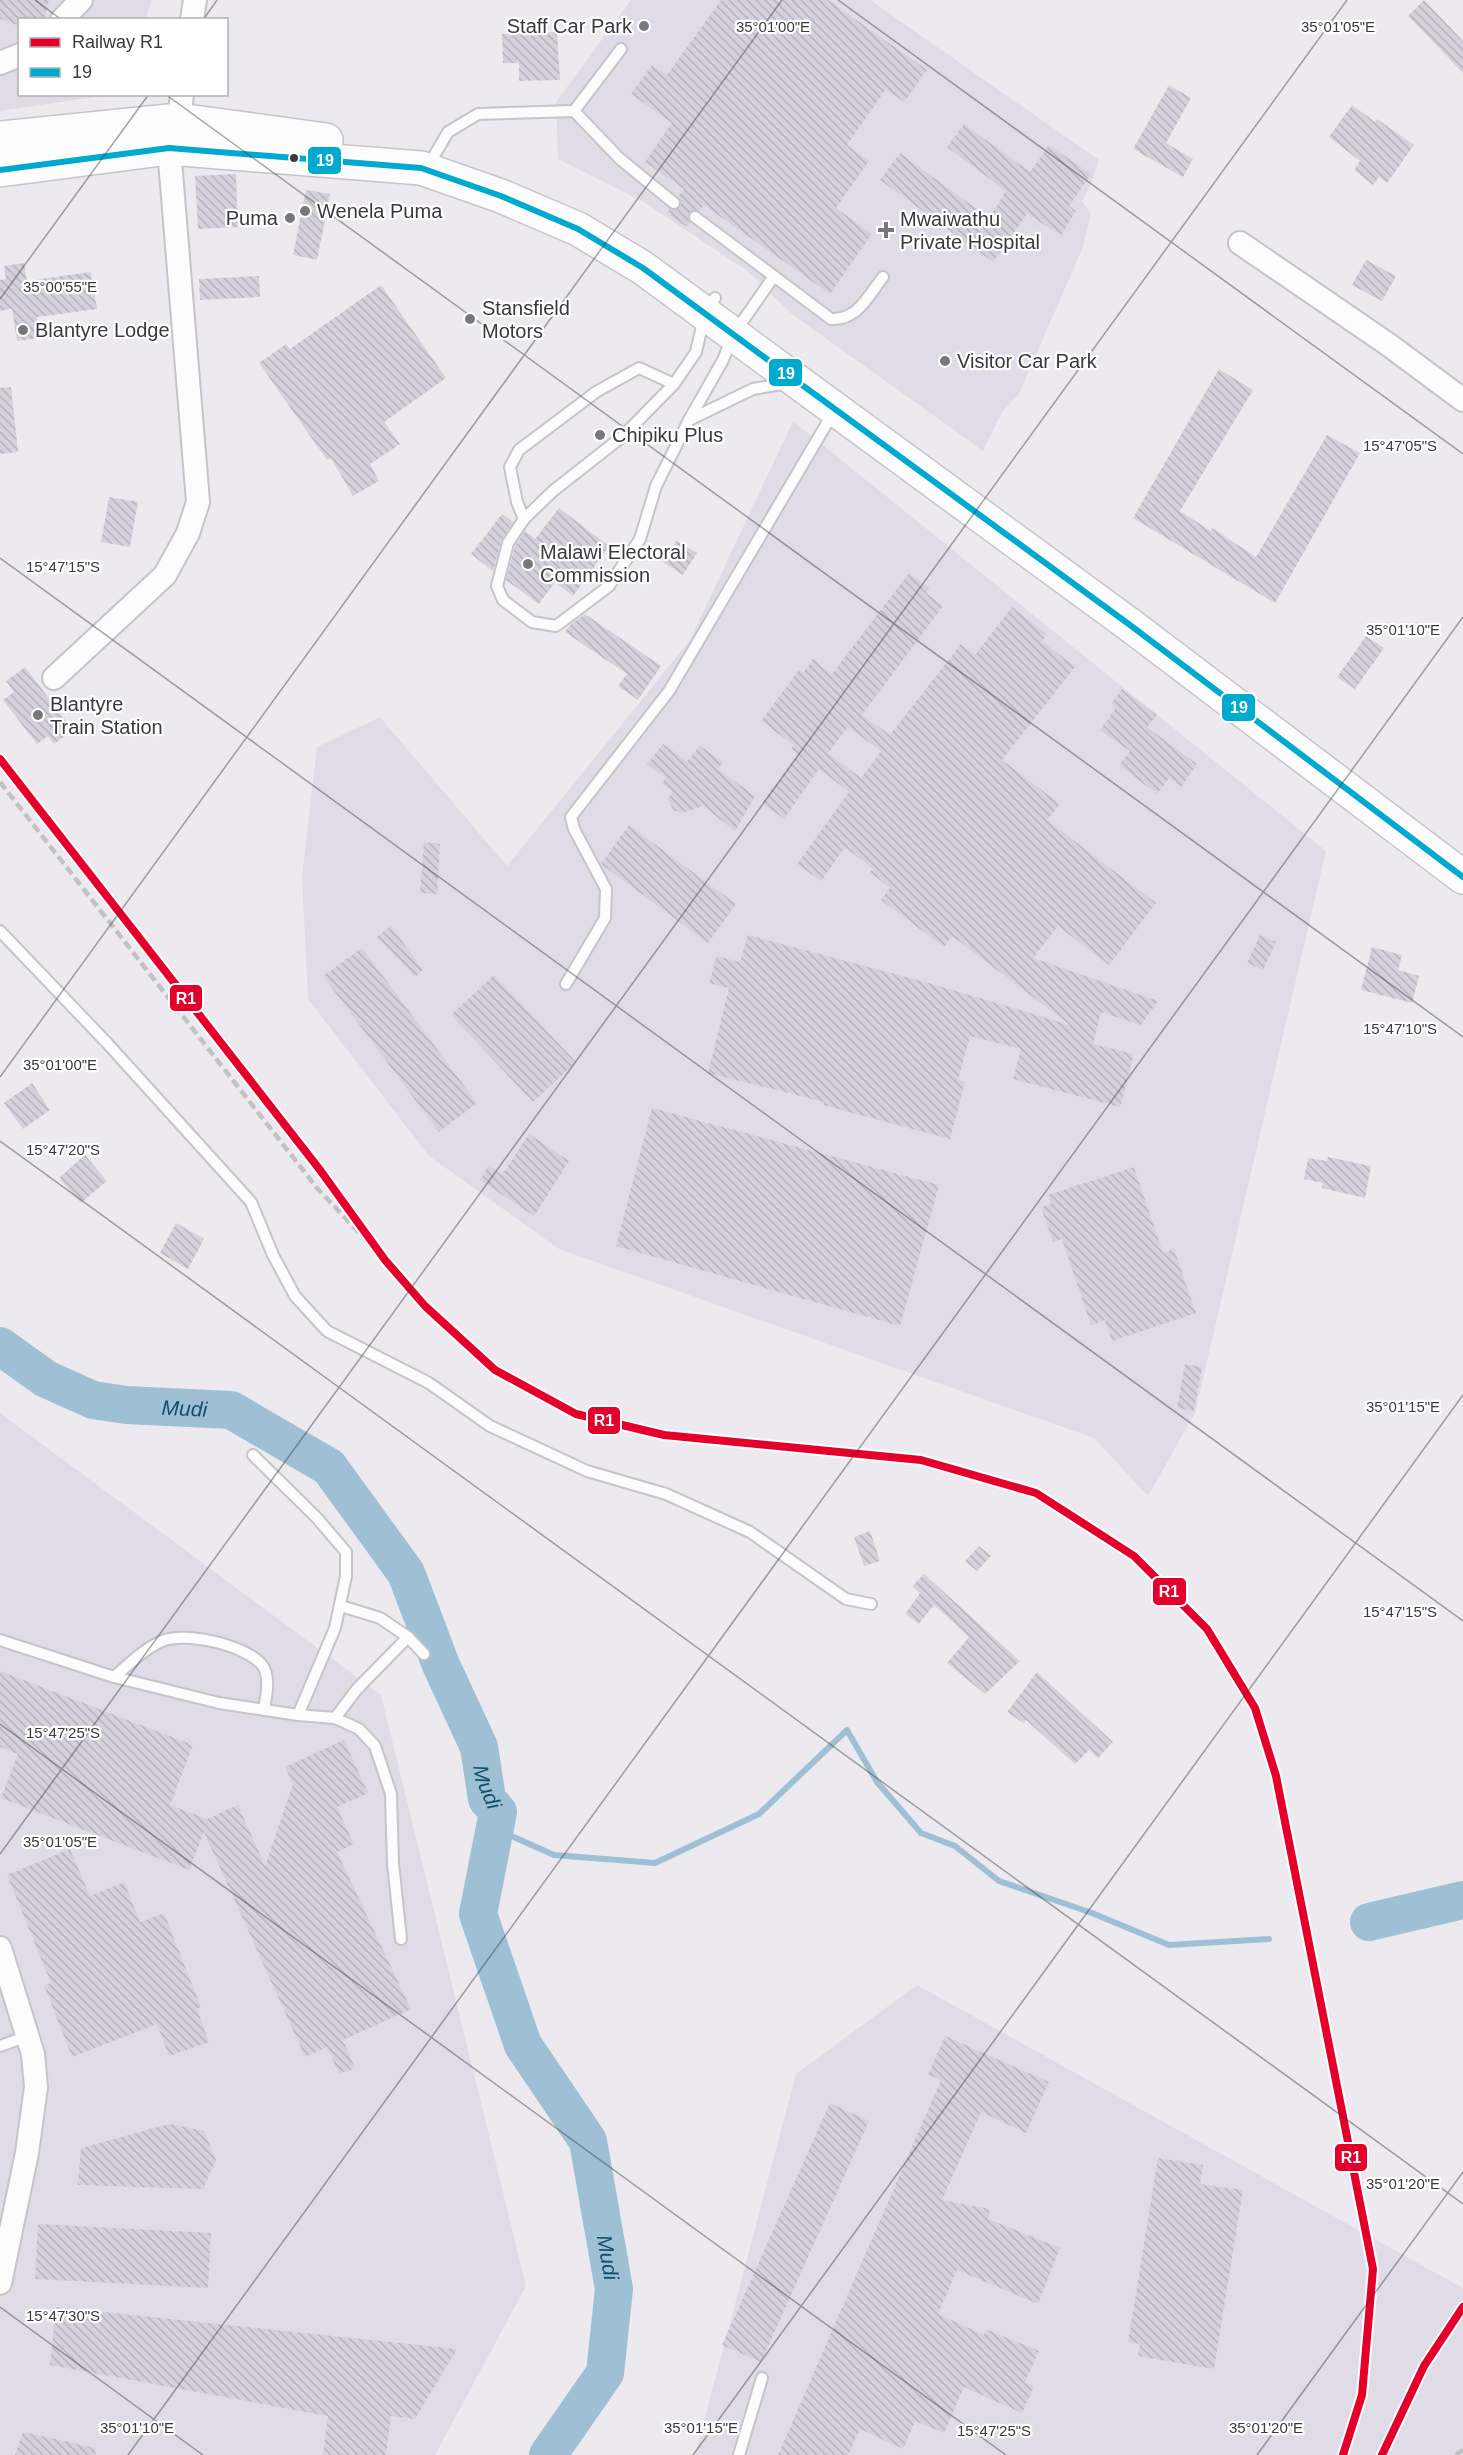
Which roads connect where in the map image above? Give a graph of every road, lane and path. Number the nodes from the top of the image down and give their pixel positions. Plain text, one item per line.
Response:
1 (81, 0) edge
2 (195, 0) edge
3 (64, 18) edge
4 (192, 18) edge
5 (621, 49) dead end
6 (18, 56) edge
7 (0, 63) edge
8 (574, 111) junction
9 (177, 121) edge
10 (0, 138) edge
11 (427, 162) junction
12 (0, 170) edge
13 (674, 203) dead end
14 (694, 217) dead end
15 (1240, 243) dead end
16 (774, 276) junction
17 (883, 277) dead end
18 (710, 306) junction
19 (738, 327) junction
20 (798, 382) junction
21 (674, 384) junction
22 (1463, 399) edge
23 (835, 410) junction
24 (689, 420) junction
25 (524, 519) junction
26 (54, 678) dead end
27 (1463, 857) edge
28 (1463, 877) edge
29 (0, 931) edge
30 (566, 984) dead end
31 (253, 1455) dead end
32 (872, 1604) dead end
33 (341, 1606) junction
34 (408, 1637) junction
35 (0, 1640) edge
36 (424, 1654) dead end
37 (114, 1677) junction
38 (264, 1710) junction
39 (298, 1715) junction
40 (335, 1718) junction
41 (401, 1939) dead end
42 (0, 1948) edge
43 (28, 2036) junction
44 (0, 2046) edge
45 (0, 2283) edge
46 (762, 2378) dead end
47 (739, 2455) edge

1 - 3 street
2 - 4 street
5 - 8 lane
6 - 7 street
8 - 11 lane
8 - 13 lane
9 - 10 highway
9 - 11 highway
9 - 12 highway
9 - 26 street
11 - 18 highway
14 - 16 lane
15 - 22 street
16 - 17 lane
16 - 19 lane
18 - 19 highway
18 - 21 lane
19 - 20 highway
19 - 24 lane
19 - 27 highway
20 - 23 highway
20 - 24 lane
21 - 25 lane
21 - 25 lane
23 - 28 highway
23 - 30 lane
24 - 25 lane
29 - 32 lane
31 - 33 lane
33 - 34 lane
33 - 39 lane
34 - 36 lane
34 - 40 lane
35 - 37 lane
37 - 38 lane
37 - 38 lane
38 - 39 lane
39 - 40 lane
40 - 41 lane
42 - 43 street
43 - 44 lane
43 - 45 street
46 - 47 lane

